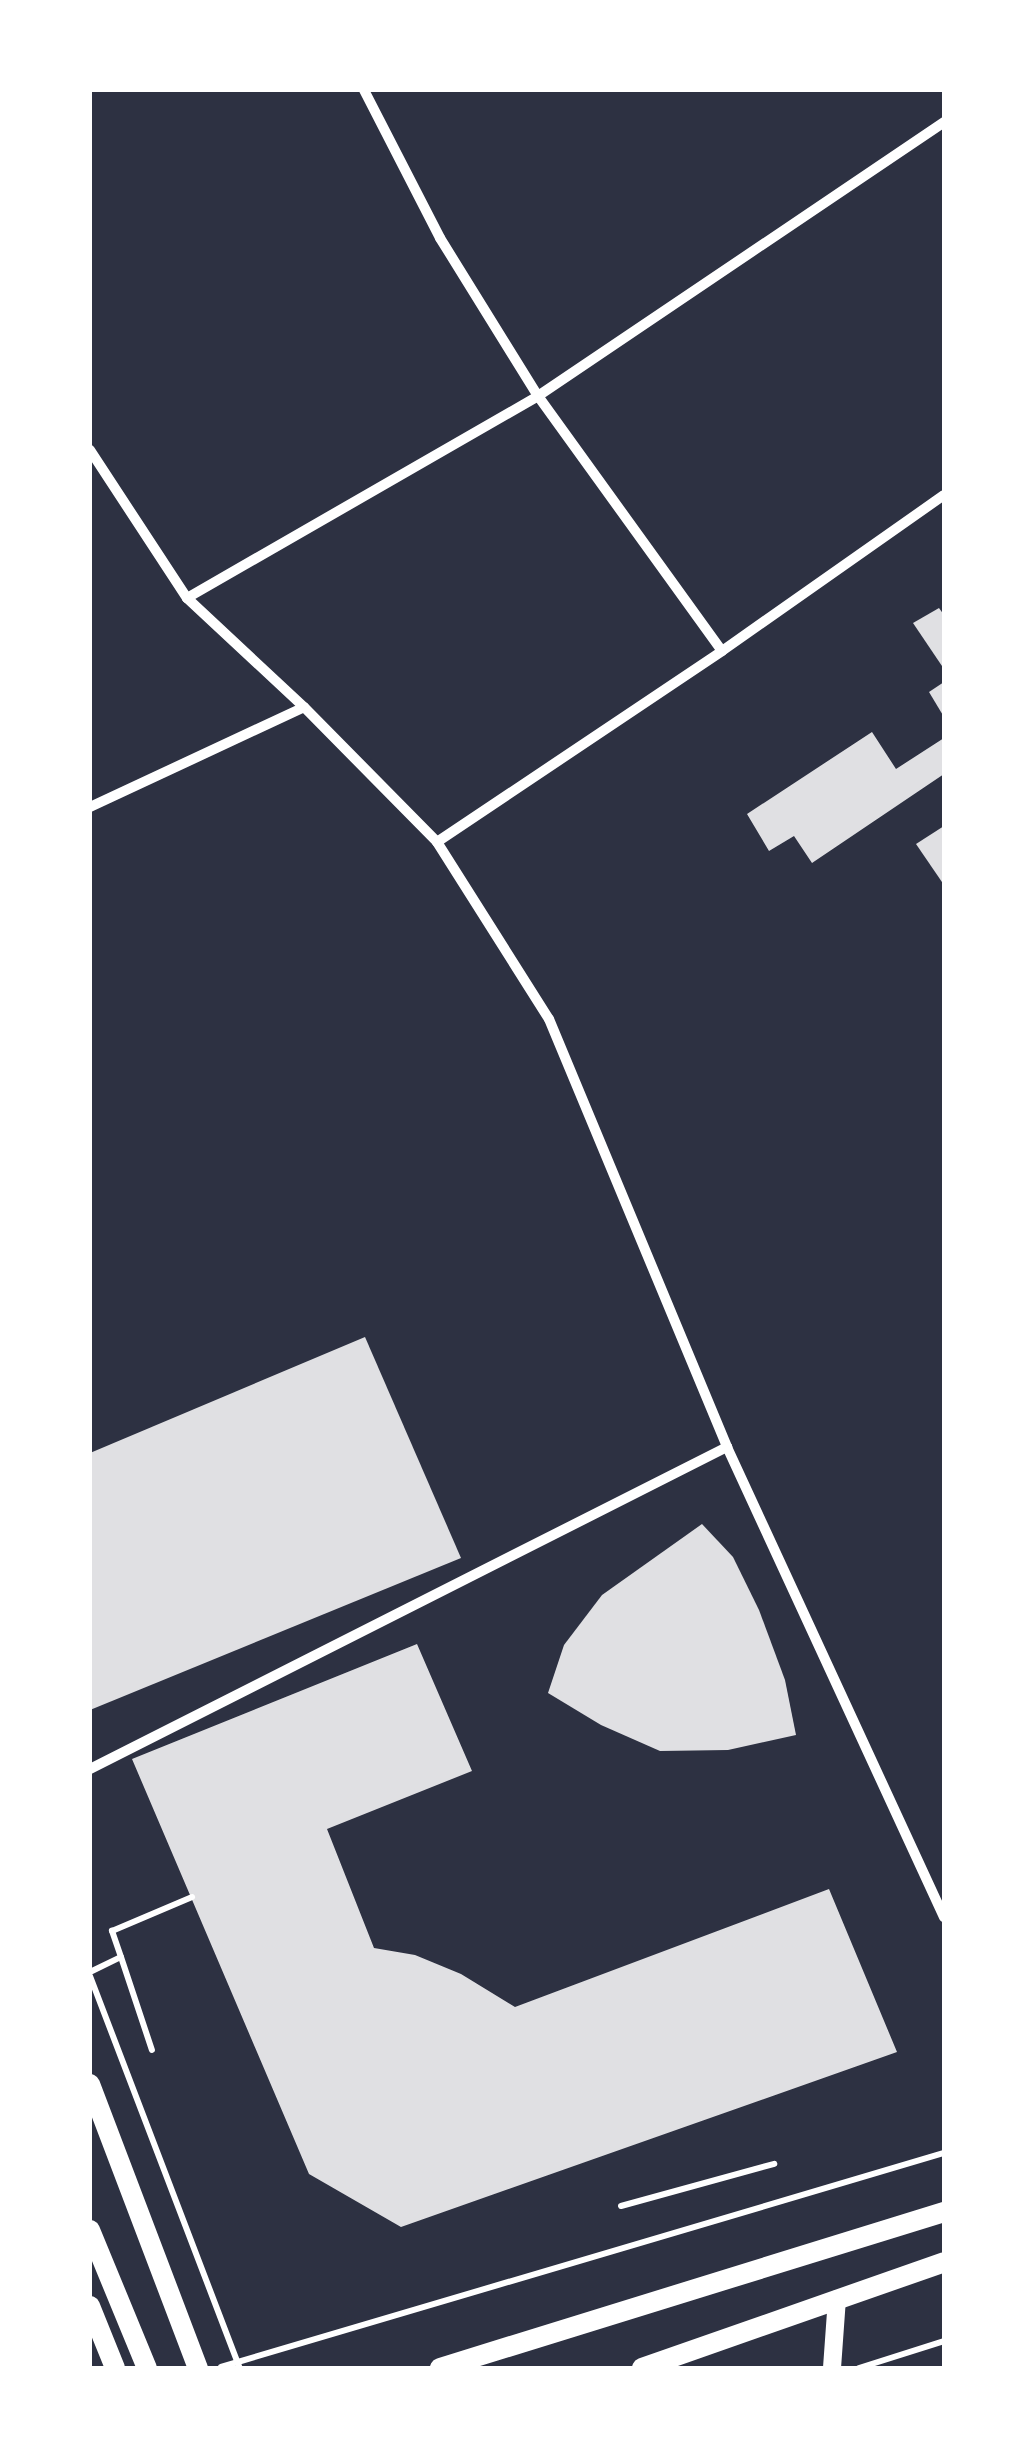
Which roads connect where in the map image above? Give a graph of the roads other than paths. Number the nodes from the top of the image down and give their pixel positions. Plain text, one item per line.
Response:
1 (364, 90) edge
2 (944, 122) edge
3 (538, 396) junction
4 (90, 450) edge
5 (944, 495) edge
6 (188, 598) junction
7 (722, 651) junction
8 (304, 706) junction
9 (92, 801) edge
10 (436, 842) junction
11 (727, 1447) junction
12 (90, 1770) edge
13 (944, 1917) edge
14 (90, 2084) edge
15 (944, 2212) edge
16 (90, 2230) edge
17 (944, 2262) edge
18 (837, 2299) junction
19 (90, 2306) edge
20 (667, 2364) edge
21 (114, 2368) edge
22 (147, 2368) edge
23 (198, 2368) edge
24 (440, 2368) edge
25 (642, 2368) edge
26 (832, 2368) edge

1 - 3 street
2 - 3 street
3 - 6 street
3 - 7 street
4 - 6 street
5 - 7 street
6 - 8 street
7 - 10 street
8 - 9 street
8 - 10 street
10 - 11 street
11 - 12 street
11 - 13 street
14 - 23 main road
15 - 24 main road
16 - 22 main road
17 - 18 main road
18 - 20 main road
18 - 26 street
19 - 21 main road
20 - 25 main road

